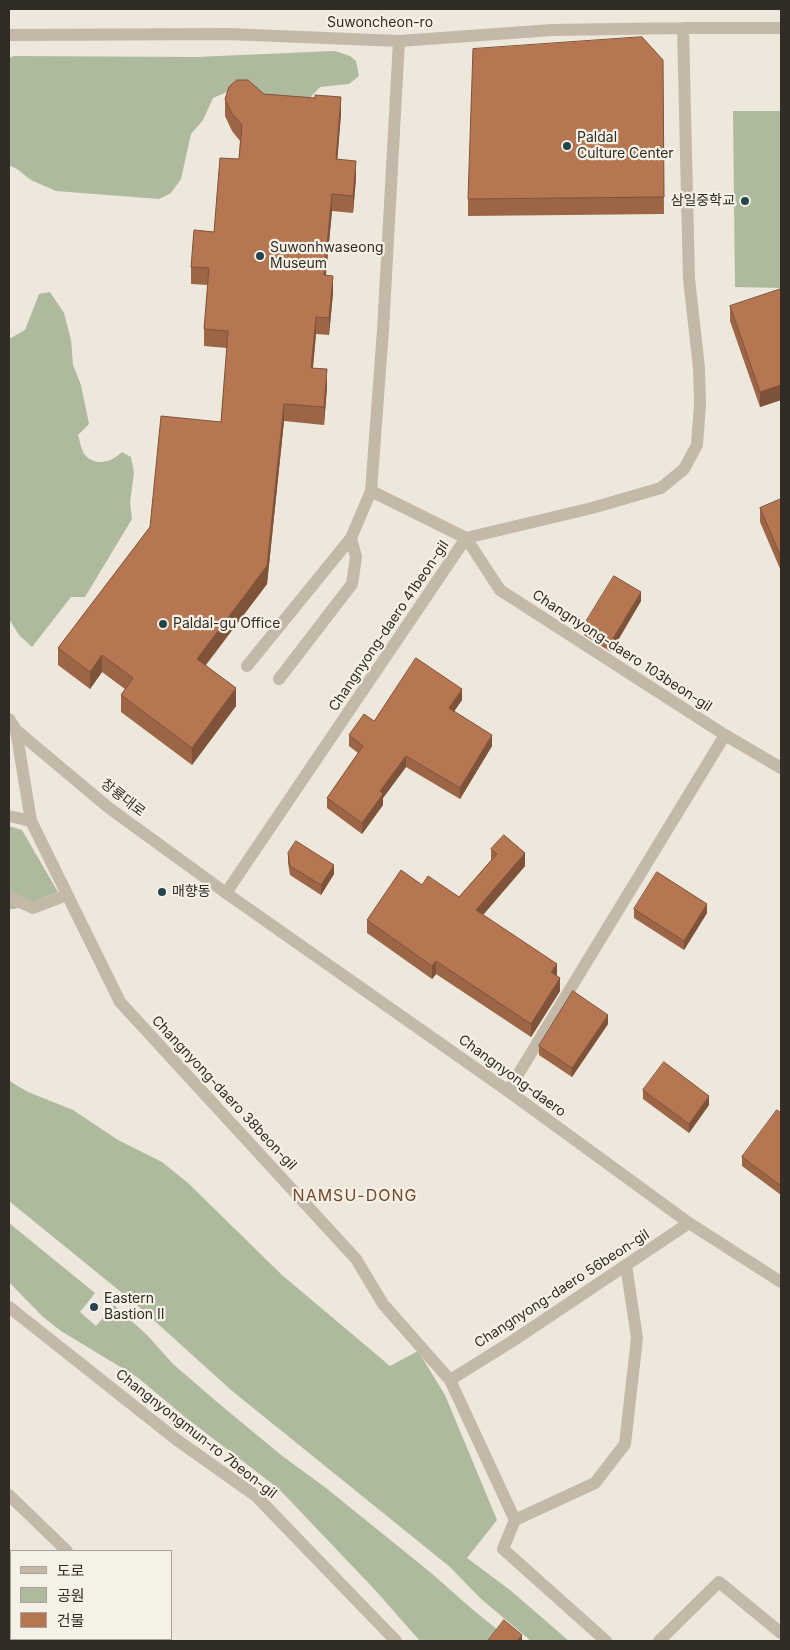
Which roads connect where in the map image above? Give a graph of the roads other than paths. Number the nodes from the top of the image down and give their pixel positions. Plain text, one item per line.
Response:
1 (683, 28) junction
2 (781, 28) edge
3 (9, 35) edge
4 (400, 41) junction
5 (371, 491) junction
6 (350, 538) junction
7 (466, 538) junction
8 (248, 666) dead end
9 (279, 679) dead end
10 (12, 724) edge
11 (725, 735) junction
12 (781, 768) edge
13 (9, 816) edge
14 (30, 821) junction
15 (226, 893) junction
16 (67, 895) junction
17 (9, 897) edge
18 (508, 1090) junction
19 (690, 1223) junction
20 (626, 1265) junction
21 (781, 1282) edge
22 (9, 1307) edge
23 (450, 1380) junction
24 (9, 1495) edge
25 (515, 1520) junction
26 (66, 1550) edge
27 (781, 1633) edge
28 (396, 1641) edge
29 (606, 1641) edge
30 (659, 1641) edge

1 - 2 street, Suwoncheon-ro
1 - 4 street, Suwoncheon-ro
1 - 7 street, Changnyong-daero 41beon-gil
3 - 4 street, Suwoncheon-ro
4 - 5 street
5 - 6 street
5 - 7 street
6 - 8 street
6 - 9 street
7 - 11 street, Changnyong-daero 103beon-gil
7 - 15 street, Changnyong-daero 41beon-gil
10 - 14 street, Changnyong-daero 38beon-gil
10 - 15 street, 창룡대로
11 - 12 street, Changnyong-daero 103beon-gil
11 - 18 street
13 - 14 street
14 - 16 street, Changnyong-daero 38beon-gil
15 - 18 street, Changnyong-daero
16 - 17 street
16 - 23 street, Changnyong-daero 38beon-gil
18 - 19 street, Changnyong-daero
19 - 20 street, Changnyong-daero 56beon-gil
19 - 21 street, Changnyong-daero
20 - 23 street, Changnyong-daero 56beon-gil
20 - 25 street
22 - 28 street, Changnyongmun-ro 7beon-gil
23 - 25 street, Changnyong-daero 38beon-gil
24 - 26 street
25 - 29 street
27 - 30 street

